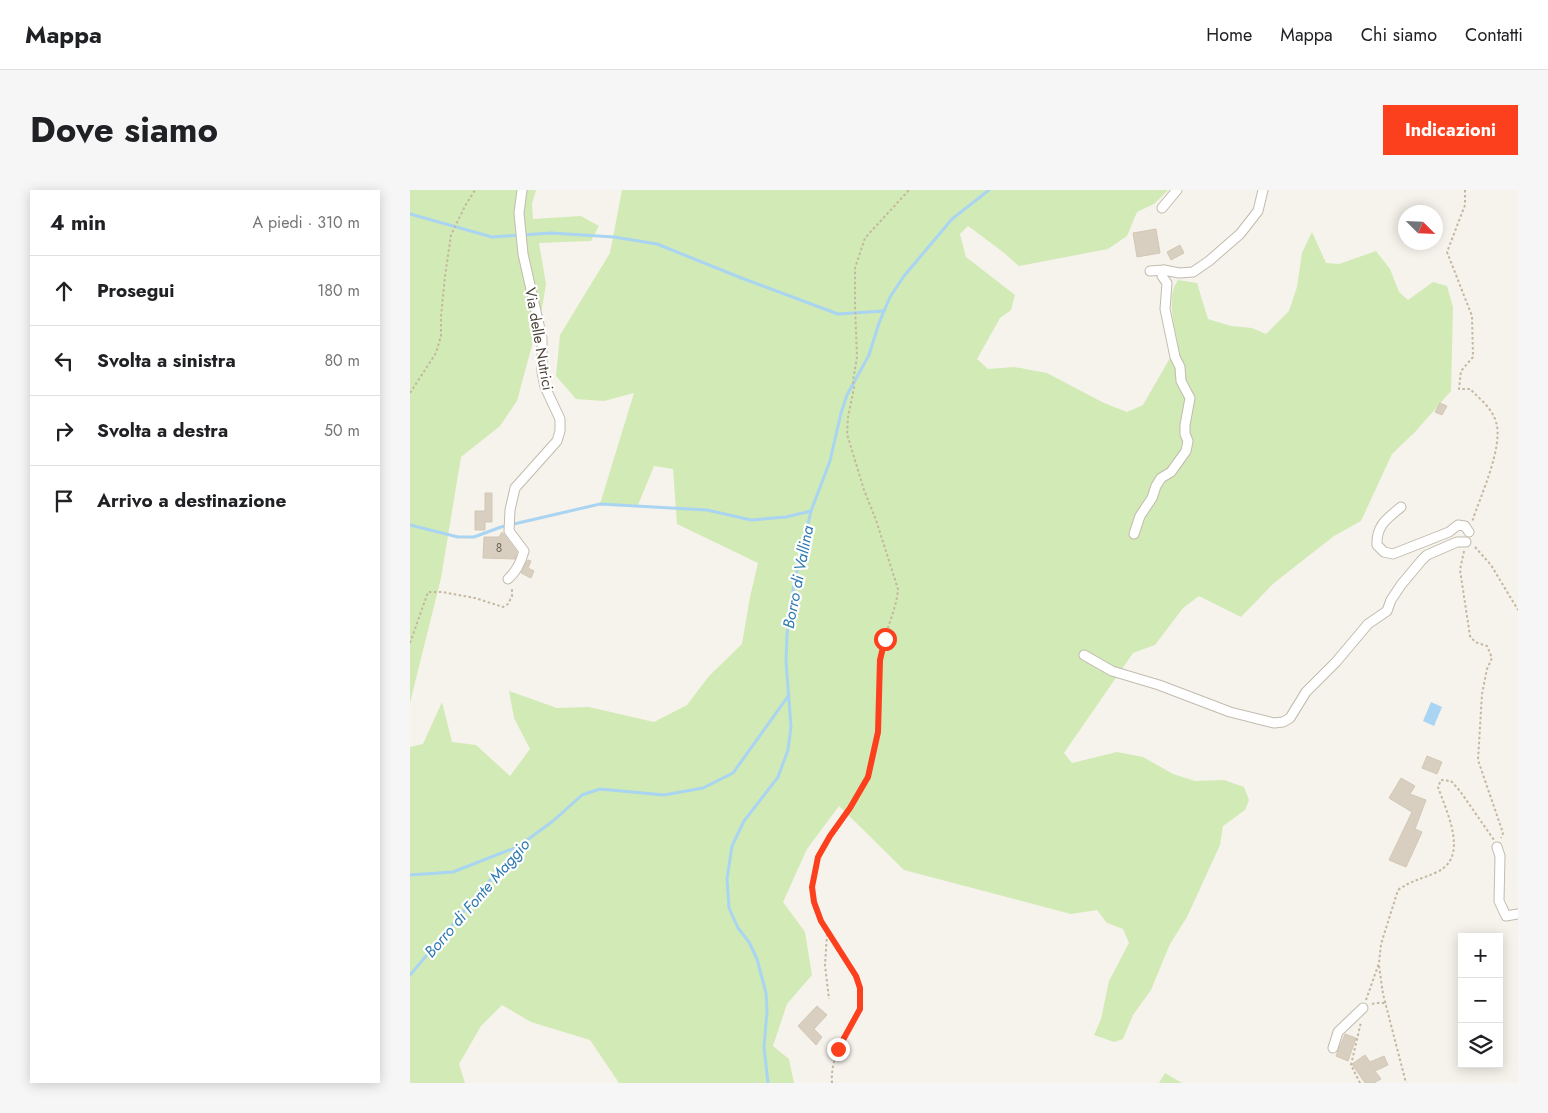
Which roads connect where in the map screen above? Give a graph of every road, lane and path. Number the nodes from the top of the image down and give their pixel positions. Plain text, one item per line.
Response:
1 (475, 190) edge
2 (522, 190) edge
3 (909, 190) edge
4 (1178, 190) edge
5 (1263, 190) edge
6 (1465, 190) edge
7 (1162, 208) dead end
8 (1164, 270) junction
9 (1150, 271) dead end
10 (410, 393) edge
11 (1401, 507) dead end
12 (1469, 532) joint
13 (1134, 534) dead end
14 (1466, 542) junction
15 (508, 579) joint
16 (1518, 610) edge
17 (410, 643) edge
18 (1084, 655) dead end
19 (1497, 847) junction
20 (1518, 914) edge
21 (827, 933) junction
22 (1379, 963) junction
23 (829, 999) dead end
24 (1387, 1003) junction
25 (1363, 1008) junction
26 (1333, 1048) dead end
27 (832, 1083) edge
28 (1360, 1083) edge
29 (1406, 1083) edge

1 - 10 path
2 - 15 street, Via delle Nutrici
3 - 21 path
4 - 7 street
5 - 8 street
6 - 12 path
8 - 9 street
8 - 13 street
11 - 12 street
14 - 16 path
14 - 18 street
14 - 19 path
15 - 17 path
19 - 20 street
19 - 22 path
21 - 23 path
21 - 27 path
22 - 24 path
22 - 25 path
24 - 25 path
24 - 29 path
25 - 26 street
25 - 28 path

